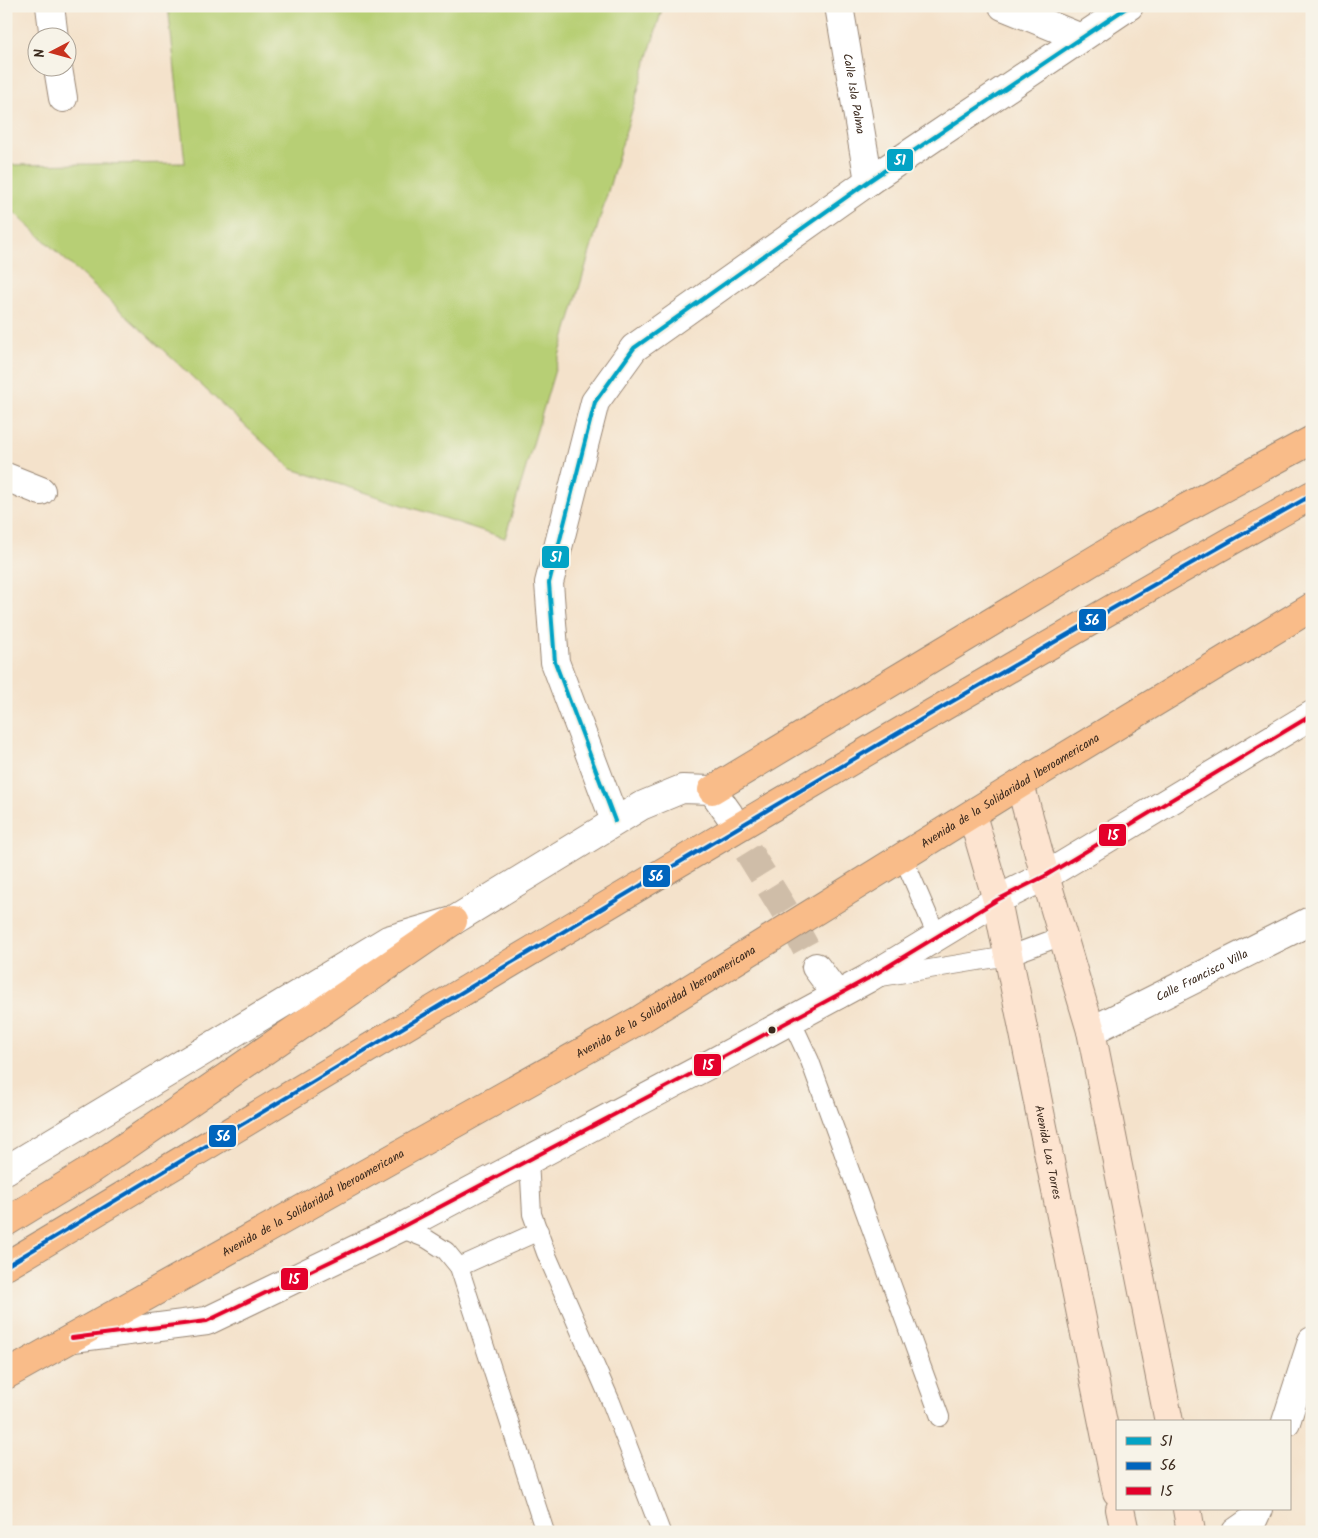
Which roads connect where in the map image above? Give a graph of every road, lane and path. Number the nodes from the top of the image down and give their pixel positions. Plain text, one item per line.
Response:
1 (50, 6) edge
2 (839, 6) edge
3 (1003, 6) edge
4 (1129, 6) edge
5 (53, 28) edge
6 (1082, 38) junction
7 (60, 78) edge
8 (63, 98) dead end
9 (869, 181) junction
10 (1312, 440) edge
11 (6, 477) edge
12 (41, 491) dead end
13 (1312, 495) edge
14 (1312, 607) edge
15 (1312, 715) edge
16 (1020, 784) junction
17 (712, 790) junction
18 (729, 814) tunnel mouth
19 (972, 814) junction
20 (615, 821) junction
21 (903, 857) junction
22 (1044, 876) junction
23 (997, 900) junction
24 (1312, 920) edge
25 (453, 921) junction
26 (937, 936) junction
27 (1062, 936) junction
28 (1008, 956) junction
29 (816, 967) tunnel mouth
30 (867, 979) junction
31 (837, 995) junction
32 (791, 1020) junction
33 (1091, 1031) junction
34 (529, 1160) junction
35 (6, 1170) edge
36 (6, 1222) edge
37 (400, 1228) junction
38 (539, 1231) junction
39 (6, 1266) edge
40 (459, 1267) junction
41 (72, 1338) junction
42 (1312, 1342) edge
43 (6, 1375) edge
44 (940, 1417) dead end
45 (1169, 1420) edge
46 (1287, 1420) edge
47 (1116, 1487) edge
48 (1120, 1510) edge
49 (1187, 1510) edge
50 (1258, 1510) edge
51 (545, 1532) edge
52 (662, 1532) edge
53 (1125, 1532) edge
54 (1191, 1532) edge
55 (1236, 1532) edge

1 - 5 street
2 - 9 street, Calle Isla Palma
3 - 6 street
4 - 6 street
6 - 9 street
7 - 8 street
9 - 20 street
10 - 17 highway
11 - 12 street
13 - 39 highway
14 - 16 highway, Avenida de la Solidaridad Iberoamericana
15 - 22 street
16 - 19 highway, Avenida de la Solidaridad Iberoamericana
16 - 22 street
17 - 18 street
17 - 20 street
19 - 21 highway, Avenida de la Solidaridad Iberoamericana
19 - 23 street, Avenida Las Torres
20 - 25 street
21 - 26 lane
21 - 41 highway, Avenida de la Solidaridad Iberoamericana
22 - 23 street
22 - 27 street
23 - 26 street
23 - 28 street, Avenida Las Torres
24 - 33 street, Calle Francisco Villa
25 - 35 street
25 - 36 highway
26 - 30 street
27 - 28 lane
27 - 33 street
28 - 30 lane
28 - 47 street, Avenida Las Torres
29 - 31 street
30 - 31 street
31 - 32 street
32 - 34 street
32 - 44 lane
33 - 45 street
34 - 37 street
34 - 38 lane
37 - 40 lane
37 - 41 street
38 - 40 lane
38 - 52 lane
40 - 51 lane
41 - 43 highway, Avenida de la Solidaridad Iberoamericana
42 - 46 street
48 - 53 street
49 - 54 street
50 - 55 street

